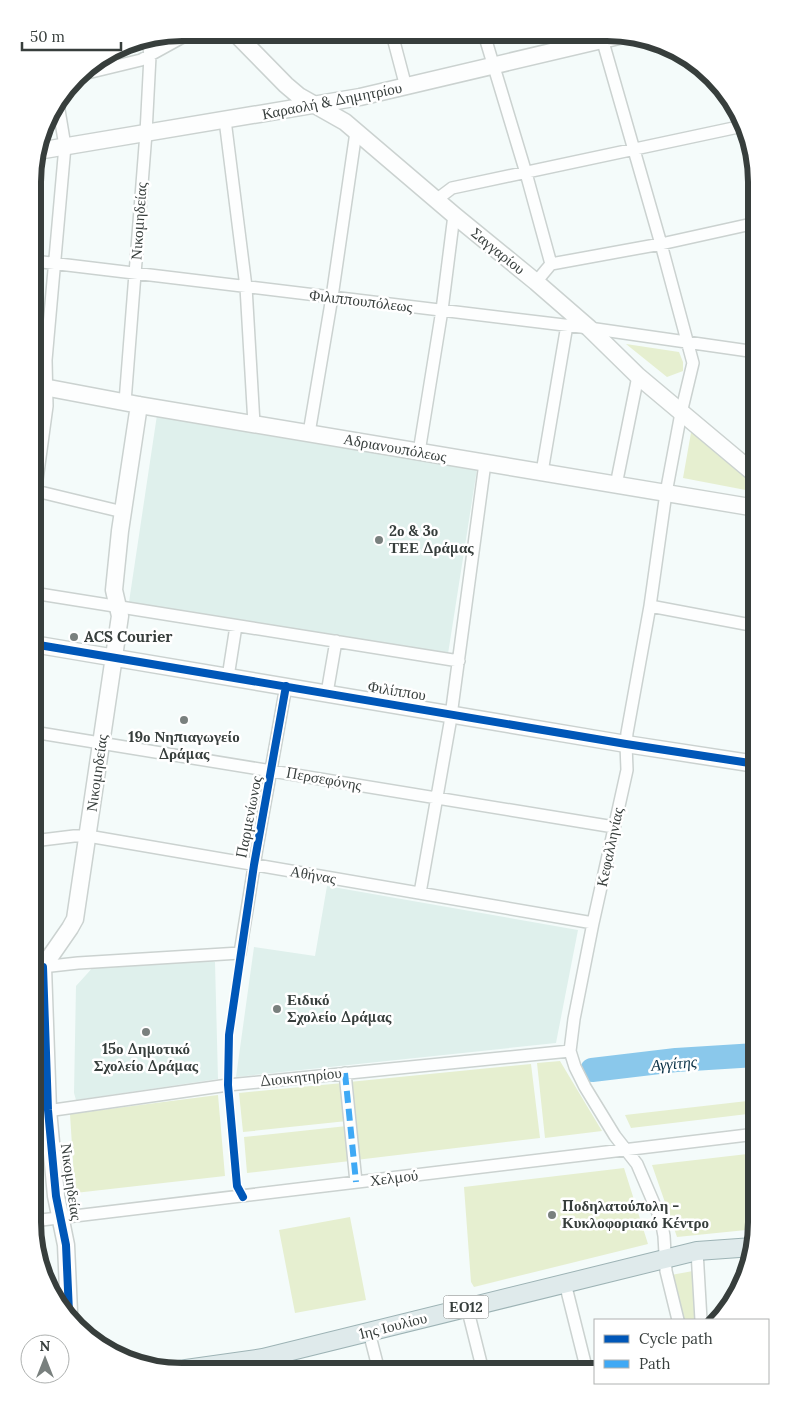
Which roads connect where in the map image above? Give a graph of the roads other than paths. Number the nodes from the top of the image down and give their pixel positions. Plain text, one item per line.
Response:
1 (243, 41) edge
2 (394, 41) edge
3 (486, 41) edge
4 (590, 41) edge
5 (603, 41) edge
6 (173, 42) edge
7 (149, 45) edge
8 (150, 54) junction
9 (493, 66) junction
10 (96, 71) edge
11 (406, 87) junction
12 (316, 105) junction
13 (60, 113) edge
14 (225, 120) junction
15 (736, 127) edge
16 (356, 132) junction
17 (146, 133) junction
18 (65, 146) junction
19 (634, 149) junction
20 (45, 150) edge
21 (526, 173) junction
22 (436, 200) junction
23 (454, 216) junction
24 (748, 225) edge
25 (661, 244) junction
26 (41, 262) edge
27 (54, 264) junction
28 (551, 264) junction
29 (136, 274) junction
30 (536, 282) junction
31 (246, 287) junction
32 (332, 297) junction
33 (442, 310) junction
34 (567, 325) junction
35 (589, 328) junction
36 (689, 342) junction
37 (748, 351) edge
38 (638, 376) junction
39 (41, 382) edge
40 (41, 386) edge
41 (41, 389) edge
42 (132, 404) junction
43 (681, 413) junction
44 (254, 424) junction
45 (309, 433) junction
46 (41, 452) edge
47 (419, 452) junction
48 (485, 463) junction
49 (748, 468) edge
50 (542, 472) junction
51 (616, 485) junction
52 (41, 492) edge
53 (666, 493) junction
54 (748, 507) edge
55 (123, 512) junction
56 (41, 597) edge
57 (650, 606) junction
58 (119, 607) junction
59 (748, 624) edge
60 (236, 626) junction
61 (336, 642) junction
62 (41, 645) edge
63 (114, 657) junction
64 (459, 661) junction
65 (228, 677) junction
66 (286, 686) junction
67 (327, 693) junction
68 (451, 714) junction
69 (41, 733) edge
70 (101, 744) junction
71 (626, 744) junction
72 (747, 763) edge
73 (272, 770) junction
74 (437, 798) junction
75 (614, 827) junction
76 (88, 836) junction
77 (41, 840) edge
78 (254, 865) junction
79 (420, 893) junction
80 (593, 923) junction
81 (41, 963) edge
82 (41, 967) edge
83 (570, 1051) junction
84 (345, 1073) junction
85 (41, 1112) edge
86 (41, 1117) edge
87 (747, 1135) edge
88 (626, 1150) junction
89 (356, 1182) junction
90 (61, 1218) junction
91 (41, 1220) edge
92 (745, 1248) edge
93 (697, 1251) junction
94 (665, 1258) junction
95 (565, 1283) junction
96 (69, 1305) edge
97 (467, 1307) junction
98 (678, 1319) edge
99 (701, 1319) edge
100 (369, 1332) junction
101 (267, 1363) edge
102 (377, 1363) edge
103 (481, 1363) edge
104 (585, 1363) edge

1 - 12 street, Σαγγαρίου
2 - 11 street
3 - 9 street
4 - 9 street, Καραολή & Δημητρίου
5 - 19 street, Κεφαλληνίας
6 - 8 street
7 - 8 street, Νικομηδείας
8 - 10 street
8 - 17 street, Νικομηδείας
9 - 11 street, Καραολή & Δημητρίου
9 - 21 street
11 - 12 street, Καραολή & Δημητρίου
12 - 14 street, Καραολή & Δημητρίου
12 - 16 street, Σαγγαρίου
13 - 18 street
14 - 17 street, Καραολή & Δημητρίου
14 - 31 street
15 - 19 street
16 - 22 street, Σαγγαρίου
16 - 32 street
17 - 18 street, Καραολή & Δημητρίου
17 - 29 street, Νικομηδείας
18 - 20 street, Καραολή & Δημητρίου
18 - 27 street
19 - 21 street
19 - 25 street, Κεφαλληνίας
21 - 22 street
21 - 28 street
22 - 23 street, Σαγγαρίου
23 - 30 street, Σαγγαρίου
23 - 33 street
24 - 25 street
25 - 28 street
25 - 36 street, Κεφαλληνίας
26 - 27 street, Φιλιππουπόλεως
27 - 29 street, Φιλιππουπόλεως
27 - 39 street
28 - 30 street
29 - 31 street, Φιλιππουπόλεως
29 - 42 street, Νικομηδείας
30 - 35 street, Σαγγαρίου
31 - 32 street, Φιλιππουπόλεως
31 - 44 street
32 - 33 street, Φιλιππουπόλεως
32 - 45 street
33 - 34 street, Φιλιππουπόλεως
33 - 47 street
34 - 35 street, Φιλιππουπόλεως
34 - 50 street
35 - 36 street, Φιλιππουπόλεως
35 - 38 street, Σαγγαρίου
36 - 37 street, Φιλιππουπόλεως
36 - 43 street, Κεφαλληνίας
38 - 43 street, Σαγγαρίου
38 - 51 street
40 - 42 street, Αδριανουπόλεως
41 - 46 street
42 - 44 street, Αδριανουπόλεως
42 - 55 street, Νικομηδείας
43 - 49 street, Σαγγαρίου
43 - 53 street, Κεφαλληνίας
44 - 45 street, Αδριανουπόλεως
45 - 47 street, Αδριανουπόλεως
47 - 48 street, Αδριανουπόλεως
48 - 50 street, Αδριανουπόλεως
48 - 64 street
50 - 51 street, Αδριανουπόλεως
51 - 53 street, Αδριανουπόλεως
52 - 55 street
53 - 54 street, Αδριανουπόλεως
53 - 57 street, Κεφαλληνίας
55 - 58 street, Νικομηδείας
56 - 58 street
57 - 59 street
57 - 71 street, Κεφαλληνίας
58 - 60 street
58 - 63 street, Νικομηδείας
60 - 61 street
60 - 65 street
61 - 64 street
61 - 67 street
62 - 63 street, Φιλίππου
63 - 65 street, Φιλίππου
63 - 70 street, Νικομηδείας
64 - 68 street
65 - 66 street, Φιλίππου
66 - 67 street, Φιλίππου
66 - 73 street, Παρμενίωνος
67 - 68 street, Φιλίππου
68 - 71 street, Φιλίππου
68 - 74 street
69 - 70 street, Περσεφόνης
70 - 73 street, Περσεφόνης
70 - 76 street, Νικομηδείας
71 - 72 street, Φιλίππου
71 - 75 street, Κεφαλληνίας
73 - 74 street, Περσεφόνης
73 - 78 street, Παρμενίωνος
74 - 75 street, Περσεφόνης
74 - 79 street
75 - 80 street, Κεφαλληνίας
76 - 77 street, Αθήνας
76 - 78 street, Αθήνας
76 - 81 street, Νικομηδείας
78 - 79 street, Αθήνας
78 - 82 street, Παρμενίωνος
79 - 80 street, Αθήνας
80 - 83 street, Κεφαλληνίας
83 - 84 street, Διοικητηρίου
83 - 88 street, Κεφαλληνίας
84 - 85 street, Διοικητηρίου
84 - 89 street
86 - 90 street, Νικομηδείας
87 - 88 street, Χελμού
88 - 89 street, Χελμού
88 - 94 street, Κεφαλληνίας
89 - 90 street, Χελμού
90 - 91 street, Χελμού
90 - 96 street, Νικομηδείας
92 - 93 main road, 1ης Ιουλίου / ΕΟ12
93 - 94 main road, 1ης Ιουλίου / ΕΟ12
93 - 99 street
94 - 95 main road, 1ης Ιουλίου / ΕΟ12
94 - 98 street, Κεφαλληνίας
95 - 97 main road, 1ης Ιουλίου / ΕΟ12
95 - 104 street
97 - 100 main road, 1ης Ιουλίου / ΕΟ12
97 - 103 street
100 - 101 main road, 1ης Ιουλίου / ΕΟ12
100 - 102 street

